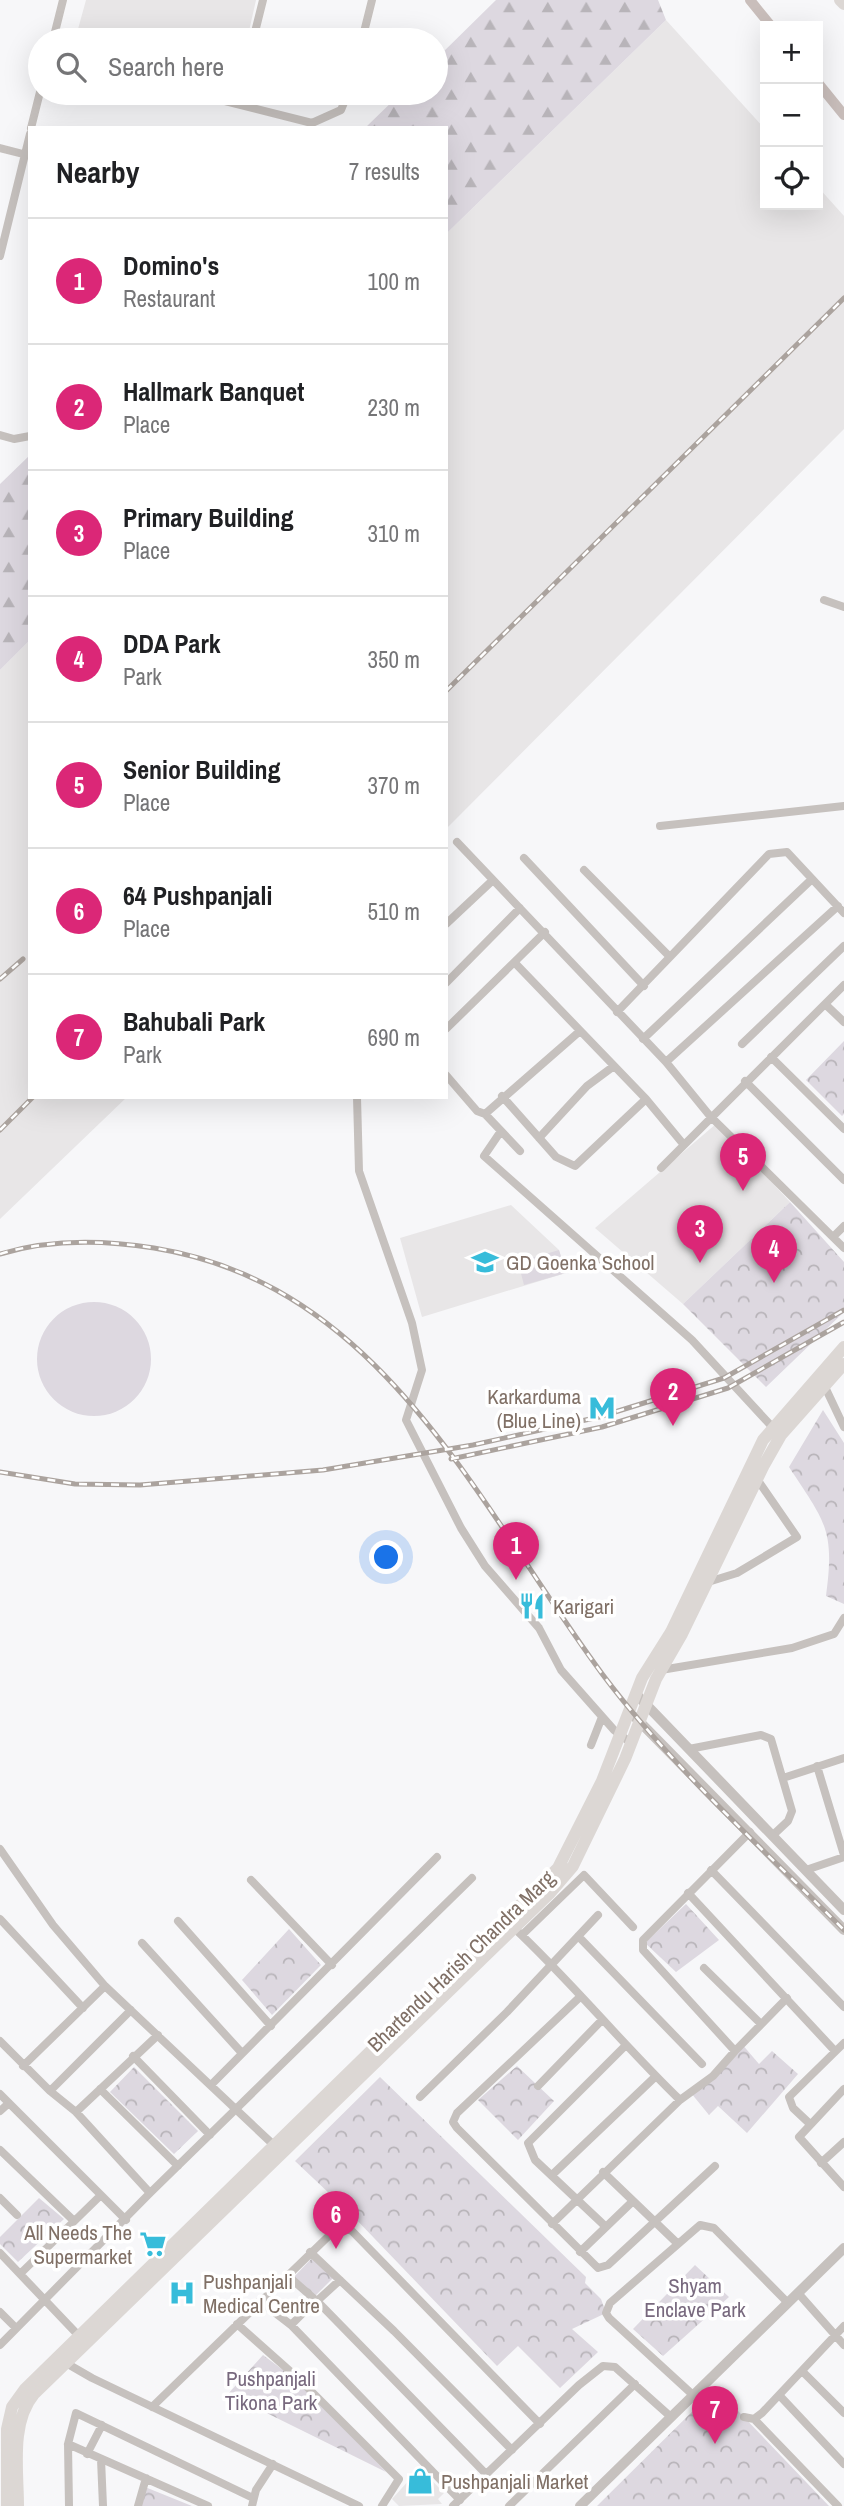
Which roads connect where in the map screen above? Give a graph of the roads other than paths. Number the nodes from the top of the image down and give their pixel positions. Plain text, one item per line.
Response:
1 (63, 0) edge
2 (263, 0) edge
3 (372, 0) edge
4 (56, 28) edge
5 (256, 28) edge
6 (365, 28) edge
7 (37, 105) edge
8 (242, 105) edge
9 (343, 105) edge
10 (32, 126) edge
11 (0, 148) edge
12 (27, 155) edge
13 (1, 245) edge
14 (0, 256) edge
15 (0, 435) edge
16 (28, 436) edge
17 (824, 600) dead end
18 (844, 607) edge
19 (844, 806) edge
20 (660, 826) dead end
21 (457, 842) dead end
22 (524, 858) dead end
23 (584, 870) dead end
24 (812, 879) junction
25 (493, 880) junction
26 (520, 908) junction
27 (841, 909) edge
28 (448, 922) edge
29 (545, 932) junction
30 (844, 946) edge
31 (670, 957) junction
32 (515, 962) junction
33 (448, 981) edge
34 (844, 985) edge
35 (643, 986) junction
36 (825, 1004) junction
37 (617, 1012) junction
38 (844, 1022) edge
39 (448, 1027) edge
40 (580, 1031) junction
41 (643, 1039) junction
42 (743, 1044) dead end
43 (771, 1057) junction
44 (666, 1062) junction
45 (614, 1066) junction
46 (448, 1077) edge
47 (745, 1081) junction
48 (502, 1096) junction
49 (356, 1099) edge
50 (646, 1099) junction
51 (485, 1114) junction
52 (710, 1115) junction
53 (844, 1129) edge
54 (501, 1131) junction
55 (539, 1138) junction
56 (684, 1144) junction
57 (520, 1151) dead end
58 (661, 1168) dead end
59 (844, 1180) edge
60 (844, 1226) edge
61 (834, 1236) junction
62 (844, 1248) edge
63 (844, 1347) edge
64 (844, 1364) edge
65 (825, 1387) junction
66 (844, 1427) edge
67 (777, 1432) junction
68 (758, 1479) junction
69 (707, 1582) junction
70 (844, 1618) edge
71 (661, 1670) junction
72 (636, 1694) junction
73 (646, 1704) junction
74 (629, 1711) junction
75 (603, 1717) junction
76 (640, 1721) junction
77 (625, 1739) junction
78 (590, 1745) dead end
79 (689, 1749) junction
80 (844, 1758) edge
81 (817, 1766) junction
82 (783, 1778) junction
83 (750, 1832) junction
84 (772, 1836) junction
85 (0, 1849) edge
86 (844, 1856) edge
87 (436, 1857) dead end
88 (711, 1870) junction
89 (806, 1870) junction
90 (472, 1878) dead end
91 (251, 1880) dead end
92 (688, 1894) junction
93 (844, 1910) edge
94 (598, 1915) dead end
95 (0, 1919) edge
96 (178, 1921) dead end
97 (513, 1927) junction
98 (633, 1927) dead end
99 (844, 1930) edge
100 (578, 1936) junction
101 (142, 1943) dead end
102 (553, 1963) junction
103 (332, 1965) junction
104 (704, 1968) dead end
105 (105, 1986) junction
106 (581, 1996) junction
107 (787, 1998) junction
108 (844, 2007) edge
109 (83, 2008) junction
110 (131, 2010) junction
111 (602, 2020) junction
112 (761, 2024) junction
113 (271, 2026) junction
114 (158, 2035) junction
115 (0, 2041) edge
116 (844, 2043) edge
117 (625, 2046) junction
118 (735, 2050) junction
119 (835, 2051) junction
120 (241, 2052) junction
121 (133, 2056) junction
122 (702, 2064) dead end
123 (23, 2066) junction
124 (656, 2076) junction
125 (211, 2085) junction
126 (538, 2085) dead end
127 (100, 2090) junction
128 (844, 2090) edge
129 (50, 2091) junction
130 (0, 2094) edge
131 (420, 2097) dead end
132 (680, 2100) junction
133 (9, 2102) junction
134 (237, 2109) junction
135 (0, 2111) edge
136 (76, 2112) junction
137 (810, 2124) junction
138 (210, 2135) junction
139 (844, 2142) edge
140 (278, 2149) junction
141 (1, 2152) edge
142 (821, 2163) junction
143 (178, 2166) junction
144 (715, 2166) dead end
145 (603, 2172) junction
146 (552, 2175) junction
147 (844, 2187) edge
148 (150, 2193) junction
149 (101, 2195) junction
150 (0, 2198) edge
151 (575, 2200) junction
152 (634, 2201) junction
153 (17, 2216) dead end
154 (126, 2220) junction
155 (74, 2221) junction
156 (552, 2224) junction
157 (656, 2224) junction
158 (605, 2227) junction
159 (677, 2243) junction
160 (844, 2248) edge
161 (310, 2252) junction
162 (580, 2252) junction
163 (0, 2253) edge
164 (21, 2273) junction
165 (287, 2275) junction
166 (340, 2280) junction
167 (798, 2293) junction
168 (47, 2300) junction
169 (260, 2301) junction
170 (316, 2301) junction
171 (788, 2303) junction
172 (0, 2312) edge
173 (237, 2323) junction
174 (291, 2325) junction
175 (844, 2326) edge
176 (16, 2328) junction
177 (79, 2336) junction
178 (835, 2336) junction
179 (0, 2345) edge
180 (844, 2345) edge
181 (66, 2363) junction
182 (803, 2372) junction
183 (635, 2384) junction
184 (693, 2395) junction
185 (780, 2396) junction
186 (152, 2407) junction
187 (844, 2413) edge
188 (671, 2417) junction
189 (744, 2417) dead end
190 (754, 2418) junction
191 (102, 2424) junction
192 (540, 2424) junction
193 (68, 2444) junction
194 (512, 2450) junction
195 (87, 2454) junction
196 (102, 2459) junction
197 (273, 2464) junction
198 (844, 2464) edge
199 (487, 2475) junction
200 (146, 2478) junction
201 (8, 2492) edge
202 (253, 2502) edge
203 (457, 2503) edge
204 (7, 2506) edge
205 (18, 2506) edge
206 (69, 2506) edge
207 (103, 2506) edge
208 (138, 2506) edge
209 (208, 2506) edge
210 (359, 2506) edge
211 (382, 2506) edge
212 (509, 2506) edge
213 (580, 2506) edge
214 (838, 2506) edge

1 - 4 street
2 - 5 street
3 - 6 street
7 - 10 street
8 - 9 street
11 - 12 street
12 - 13 street
13 - 14 street
15 - 16 street
17 - 18 street
19 - 20 street
21 - 25 street
22 - 35 street
23 - 31 street
24 - 27 street
24 - 31 street
24 - 41 street
25 - 26 street
25 - 28 street
26 - 29 street
26 - 33 street
27 - 44 street
29 - 32 street
29 - 37 street
30 - 42 street
31 - 35 street
32 - 39 street
32 - 40 street
34 - 36 street
35 - 37 street
36 - 38 street
36 - 43 street
37 - 41 street
40 - 45 street
40 - 48 street
41 - 44 street
43 - 47 street
43 - 53 street
44 - 52 street
45 - 50 street
45 - 55 street
46 - 51 street
47 - 52 street
47 - 59 street
48 - 51 street
48 - 55 street
49 - 75 street
50 - 55 street
50 - 56 street
51 - 54 street
52 - 56 street
52 - 61 street
54 - 57 street
54 - 67 street
56 - 58 street
60 - 61 street
61 - 62 street
63 - 67 main road, Bhartendu Harish Chandra Marg
64 - 65 main road, Bhartendu Harish Chandra Marg
65 - 66 street
65 - 67 main road, Bhartendu Harish Chandra Marg
67 - 68 main road, Bhartendu Harish Chandra Marg
67 - 72 main road, Bhartendu Harish Chandra Marg
68 - 69 main road, Bhartendu Harish Chandra Marg
68 - 69 street
69 - 71 main road, Bhartendu Harish Chandra Marg
70 - 71 street
71 - 73 main road, Bhartendu Harish Chandra Marg
72 - 73 street
72 - 74 main road, Bhartendu Harish Chandra Marg
73 - 76 main road, Bhartendu Harish Chandra Marg
73 - 79 street
74 - 76 street
74 - 77 main road, Bhartendu Harish Chandra Marg
75 - 77 street
75 - 78 street
76 - 77 main road, Bhartendu Harish Chandra Marg
76 - 83 street
77 - 97 main road, Bhartendu Harish Chandra Marg
79 - 82 street
79 - 84 street
80 - 81 street
81 - 82 street
81 - 86 street
82 - 84 street
83 - 88 street
83 - 99 street
84 - 89 street
85 - 105 street
86 - 89 street
87 - 103 street
88 - 92 street
88 - 108 street
89 - 93 street
90 - 134 street
91 - 103 street
92 - 107 street
92 - 118 street
94 - 100 street
95 - 109 street
96 - 113 street
97 - 98 street
97 - 102 street
97 - 140 main road, Bhartendu Harish Chandra Marg
100 - 102 street
100 - 122 street
101 - 120 street
102 - 106 street
102 - 131 street
103 - 113 street
104 - 112 street
105 - 109 street
105 - 110 street
106 - 111 street
106 - 156 street
107 - 112 street
107 - 119 street
109 - 123 street
110 - 114 street
110 - 129 street
111 - 117 street
111 - 126 street
112 - 118 street
113 - 120 street
114 - 121 street
114 - 125 street
115 - 123 street
116 - 119 street
117 - 124 street
117 - 146 street
118 - 132 street
119 - 137 street
120 - 125 street
121 - 127 street
121 - 138 street
123 - 129 street
124 - 132 street
124 - 146 street
125 - 134 street
127 - 136 street
127 - 143 street
128 - 137 street
129 - 136 street
130 - 133 street
132 - 145 street
133 - 135 street
133 - 149 street
134 - 138 street
134 - 140 street
136 - 148 street
137 - 142 street
138 - 143 street
139 - 142 street
140 - 177 main road, Bhartendu Harish Chandra Marg
140 - 181 main road, Bhartendu Harish Chandra Marg
141 - 155 street
142 - 147 street
143 - 148 street
144 - 157 street
145 - 151 street
145 - 152 street
146 - 151 street
148 - 154 street
149 - 154 street
149 - 155 street
150 - 153 street
151 - 156 street
151 - 158 street
152 - 157 street
152 - 158 street
154 - 168 street
155 - 164 street
156 - 162 street
157 - 159 street
157 - 162 street
158 - 162 street
159 - 171 street
159 - 184 street
160 - 167 street
161 - 165 street
161 - 166 street
161 - 192 street
163 - 164 street
164 - 168 street
165 - 169 street
165 - 170 street
166 - 170 street
166 - 194 street
167 - 171 street
167 - 178 street
168 - 176 street
168 - 177 street
169 - 173 street
169 - 174 street
170 - 174 street
170 - 199 street
171 - 184 street
172 - 176 street
173 - 186 street
173 - 211 street
174 - 203 street
175 - 178 street
176 - 179 street
177 - 201 main road, Bhartendu Harish Chandra Marg
178 - 180 street
178 - 182 street
181 - 186 street
181 - 201 main road, Bhartendu Harish Chandra Marg
182 - 185 street
182 - 187 street
183 - 188 street
183 - 192 street
183 - 212 street
184 - 188 street
185 - 190 street
185 - 198 street
186 - 197 street
188 - 213 street
189 - 190 street
190 - 214 street
191 - 193 street
191 - 195 street
191 - 202 street
192 - 194 street
193 - 195 street
193 - 206 street
194 - 199 street
195 - 196 street
196 - 200 street
196 - 207 street
197 - 202 street
197 - 210 street
199 - 203 street
200 - 208 street
200 - 209 street
201 - 204 main road, Bhartendu Harish Chandra Marg
201 - 205 main road, Bhartendu Harish Chandra Marg

